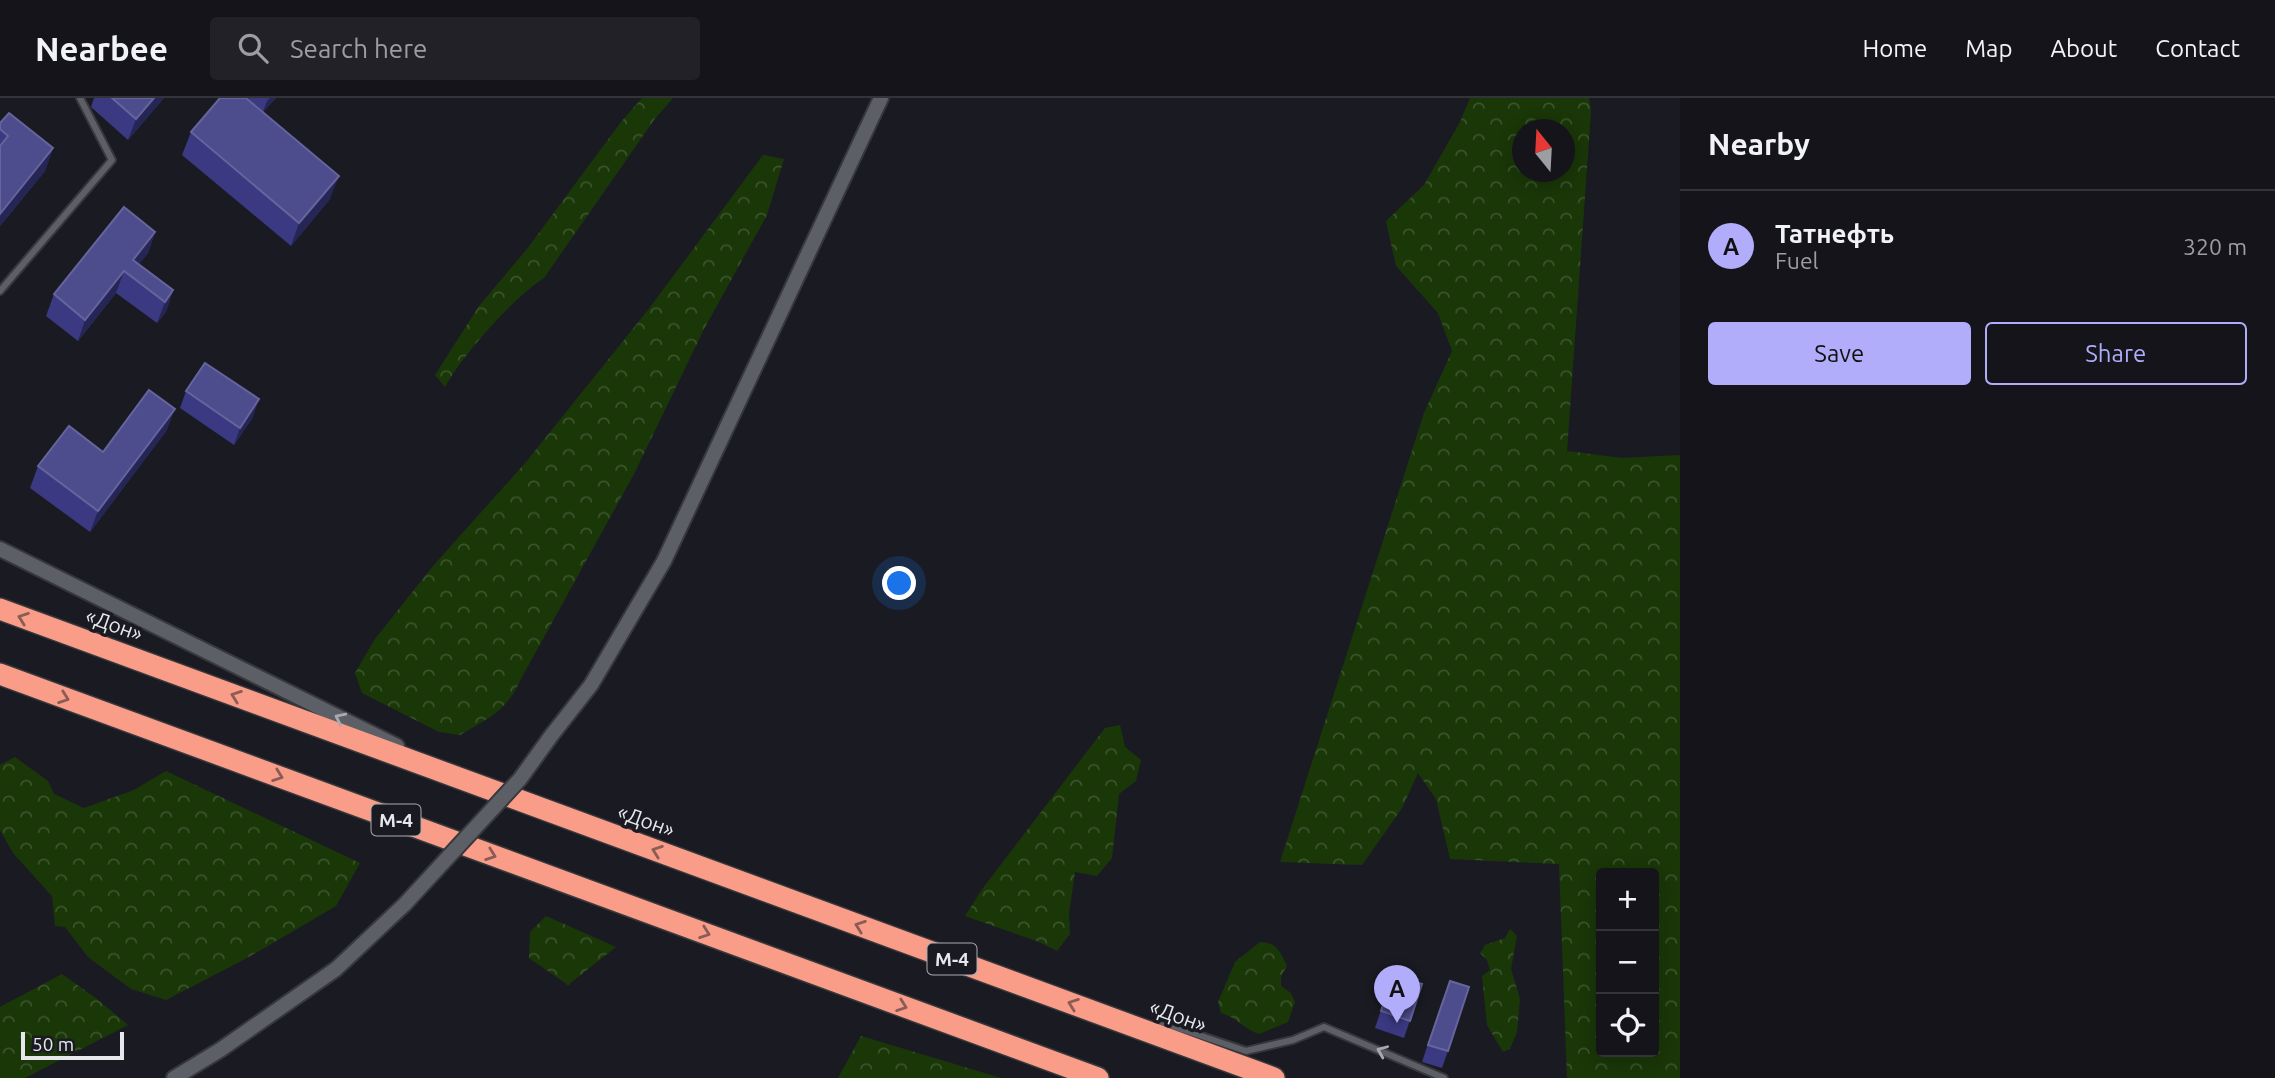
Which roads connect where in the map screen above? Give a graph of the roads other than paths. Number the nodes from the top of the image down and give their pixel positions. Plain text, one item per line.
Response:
1 (80, 98) edge
2 (881, 98) edge
3 (0, 291) edge
4 (0, 549) edge
5 (0, 609) edge
6 (0, 674) edge
7 (467, 781) junction
8 (1138, 1028) junction
9 (1042, 1057) junction
10 (174, 1078) edge
11 (1076, 1078) edge
12 (1098, 1078) edge
13 (1274, 1078) edge
14 (1444, 1078) edge

1 - 3 lane
2 - 10 street, bridge
7 -> 4 street
7 -> 5 highway, «Дон» / М-4
6 -> 9 highway, М-4
8 -> 7 highway, «Дон» / М-4
8 - 13 highway, «Дон» / М-4
14 -> 8 lane
9 - 11 lane
9 - 12 highway, М-4

